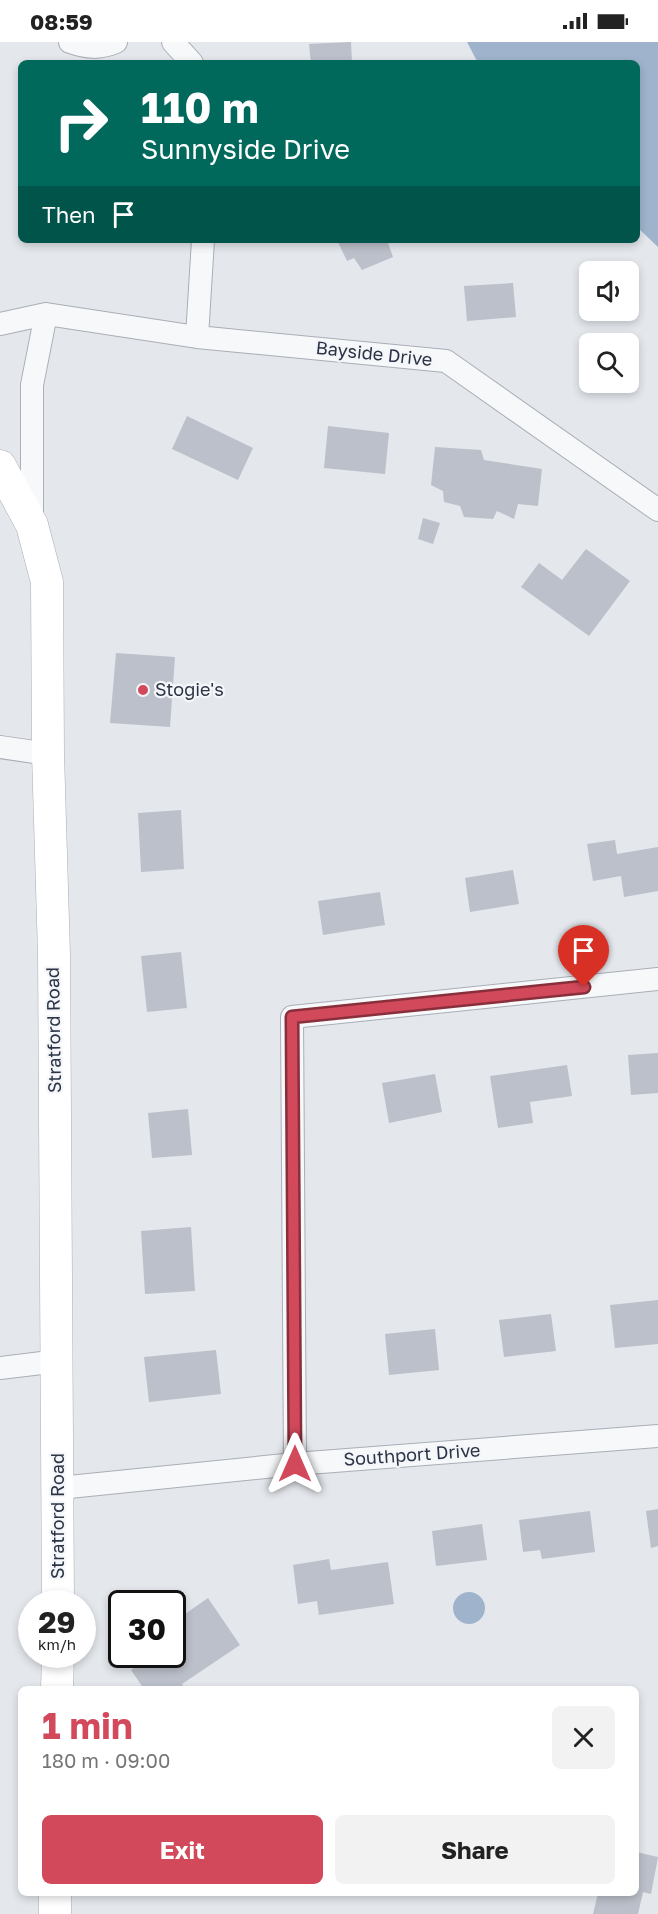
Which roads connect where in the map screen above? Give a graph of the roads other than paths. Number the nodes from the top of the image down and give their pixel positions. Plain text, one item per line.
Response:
1 (70, 42) edge
2 (116, 42) edge
3 (174, 42) edge
4 (189, 60) edge
5 (203, 243) edge
6 (46, 314) junction
7 (0, 324) edge
8 (197, 337) junction
9 (0, 466) edge
10 (658, 510) edge
11 (32, 525) junction
12 (0, 747) edge
13 (48, 754) junction
14 (658, 979) edge
15 (57, 1361) junction
16 (0, 1368) edge
17 (658, 1436) edge
18 (295, 1464) junction
19 (59, 1488) junction
20 (58, 1590) edge
21 (57, 1668) edge
22 (57, 1686) edge
23 (55, 1896) edge
24 (55, 1914) edge

1 - 2 street
3 - 4 street
5 - 8 street
6 - 7 street, Bayside Drive
6 - 8 street, Bayside Drive
6 - 11 street
8 - 10 street, Bayside Drive
9 - 11 main road, Stratford Road
11 - 13 main road, Stratford Road
12 - 13 street
13 - 15 main road, Stratford Road
14 - 18 street
15 - 16 street
15 - 19 main road, Stratford Road
17 - 18 street, Southport Drive
18 - 19 street, Southport Drive
19 - 20 main road, Stratford Road
21 - 22 main road
23 - 24 main road

